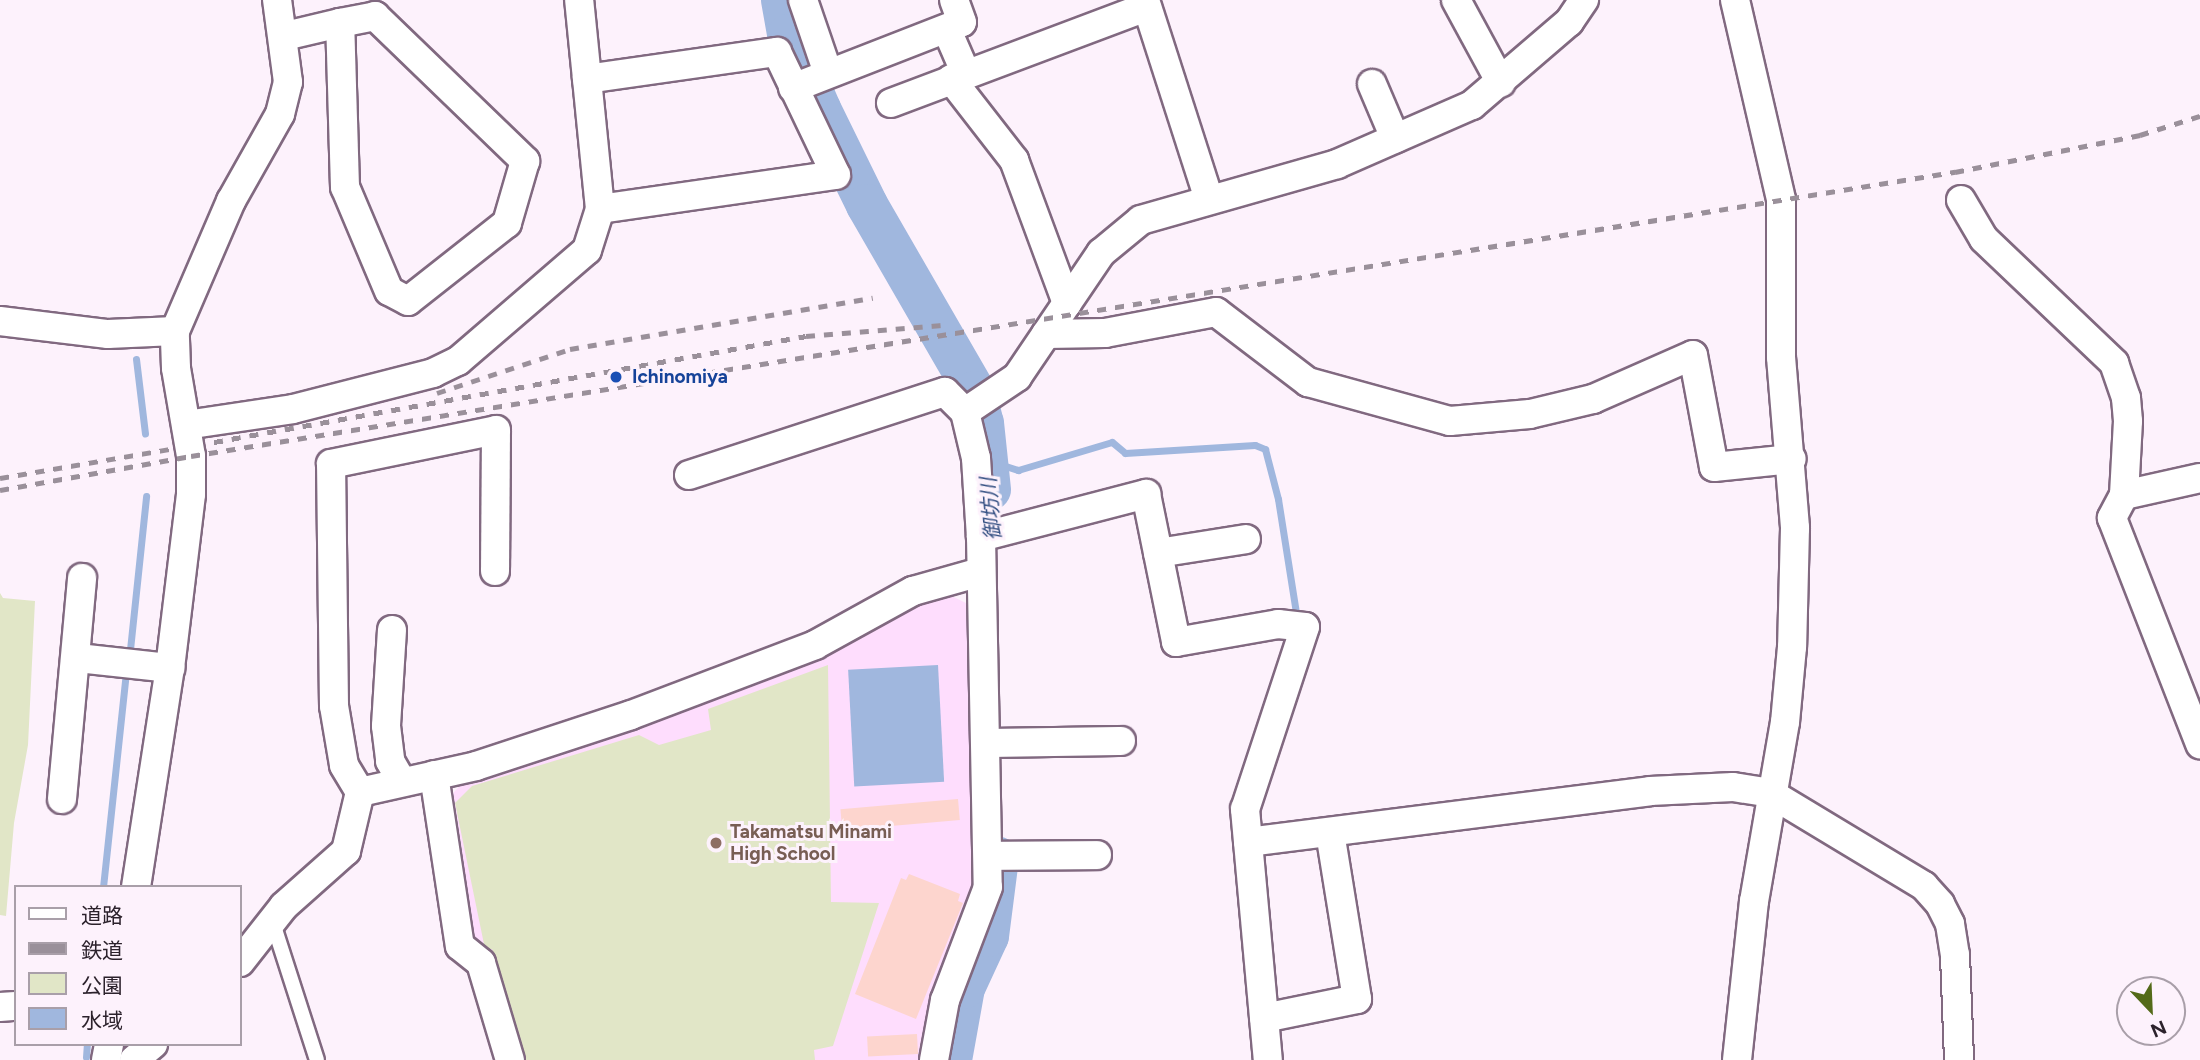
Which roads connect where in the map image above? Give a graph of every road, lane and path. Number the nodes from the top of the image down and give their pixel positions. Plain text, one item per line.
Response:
1 (278, 0) edge
2 (579, 0) edge
3 (803, 0) edge
4 (954, 0) edge
5 (1457, 0) edge
6 (1584, 0) edge
7 (1735, 0) edge
8 (1146, 3) edge
9 (340, 23) junction
10 (947, 30) junction
11 (285, 36) junction
12 (824, 74) junction
13 (959, 77) junction
14 (587, 79) junction
15 (1502, 83) junction
16 (1372, 84) dead end
17 (793, 88) junction
18 (891, 103) dead end
19 (1395, 138) junction
20 (1209, 200) junction
21 (1961, 200) dead end
22 (600, 209) junction
23 (1067, 303) junction
24 (0, 321) edge
25 (176, 331) junction
26 (1046, 334) junction
27 (972, 407) junction
28 (186, 425) junction
29 (1792, 459) junction
30 (689, 475) dead end
31 (2200, 478) edge
32 (2124, 495) junction
33 (991, 535) junction
34 (1246, 539) dead end
35 (1158, 553) junction
36 (495, 571) dead end
37 (980, 572) junction
38 (82, 578) dead end
39 (392, 630) dead end
40 (78, 658) junction
41 (170, 668) junction
42 (1121, 741) dead end
43 (995, 744) junction
44 (2200, 744) edge
45 (434, 775) junction
46 (402, 782) junction
47 (360, 792) junction
48 (1770, 793) junction
49 (62, 799) dead end
50 (1330, 832) junction
51 (1248, 842) junction
52 (998, 855) junction
53 (1097, 855) dead end
54 (136, 885) edge
55 (272, 920) junction
56 (242, 959) edge
57 (1264, 1018) junction
58 (151, 1046) edge
59 (134, 1060) edge
60 (317, 1060) edge
61 (510, 1060) edge
62 (934, 1060) edge
63 (1268, 1060) edge
64 (1737, 1060) edge
65 (1959, 1060) edge

1 - 11 street
2 - 14 street
3 - 12 street
4 - 10 street
5 - 15 street
6 - 15 street
7 - 29 street
8 - 13 street
8 - 20 street
9 - 9 street
9 - 11 street
10 - 12 street
10 - 13 street
11 - 25 street
12 - 17 street
13 - 18 street
13 - 23 street
14 - 17 street
14 - 22 street
15 - 19 street
16 - 19 street
17 - 22 street
19 - 20 street
20 - 23 street
21 - 32 street
22 - 28 street
23 - 26 street
24 - 25 street
25 - 28 street
26 - 27 street
26 - 29 street
27 - 30 street
27 - 33 street
28 - 41 street
29 - 48 street
31 - 32 street
32 - 44 street
33 - 35 street
33 - 37 street
34 - 35 street
35 - 51 street
36 - 47 street
37 - 43 street
37 - 45 street
38 - 40 street
39 - 46 street
40 - 41 street
40 - 49 street
41 - 54 street
42 - 43 street
43 - 52 street
45 - 46 street
45 - 61 street
46 - 47 street
47 - 55 street
48 - 50 street
48 - 64 street
48 - 65 street
50 - 51 street
50 - 57 street
51 - 57 street
52 - 53 street
52 - 62 street
55 - 56 street
55 - 60 lane
57 - 63 street
58 - 59 street

